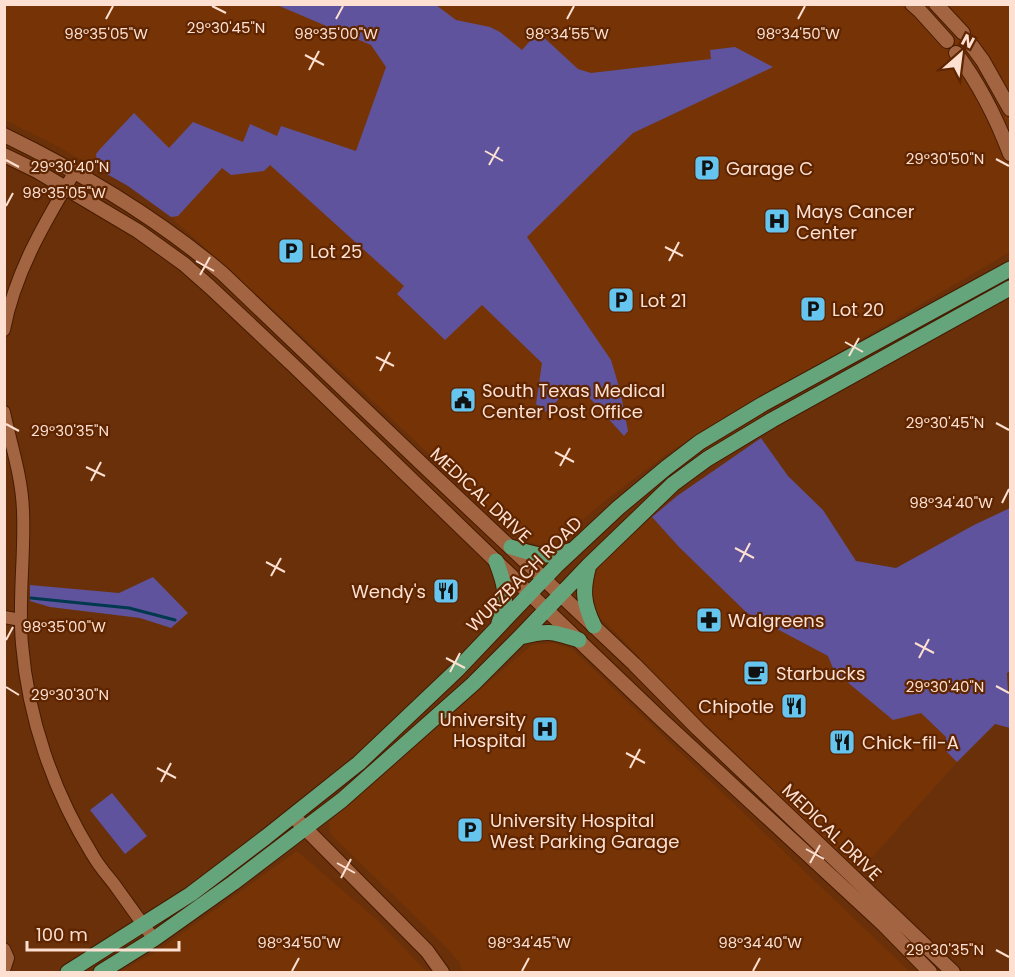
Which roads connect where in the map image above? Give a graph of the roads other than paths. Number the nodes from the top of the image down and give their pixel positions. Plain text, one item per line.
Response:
1 (936, 4) edge
2 (920, 7) edge
3 (963, 33) dead end
4 (947, 41) dead end
5 (972, 45) dead end
6 (956, 53) dead end
7 (1011, 109) edge
8 (4, 135) edge
9 (1011, 154) edge
10 (4, 155) edge
11 (74, 172) junction
12 (65, 188) junction
13 (1011, 269) edge
14 (1010, 289) edge
15 (4, 330) edge
16 (4, 412) edge
17 (511, 547) junction
18 (575, 548) junction
19 (496, 561) junction
20 (590, 565) junction
21 (544, 579) junction
22 (530, 594) junction
23 (561, 594) junction
24 (546, 609) junction
25 (4, 618) edge
26 (21, 620) junction
27 (594, 626) junction
28 (497, 628) junction
29 (520, 638) junction
30 (579, 640) junction
31 (293, 816) junction
32 (305, 829) junction
33 (144, 926) junction
34 (154, 939) junction
35 (4, 949) edge
36 (4, 970) edge
37 (68, 972) edge
38 (101, 972) edge
39 (442, 972) edge
40 (930, 972) edge
41 (953, 972) edge

1 - 3 street
2 - 4 street
5 - 7 street
6 - 9 street
8 - 11 street, MEDICAL DRIVE
10 - 12 street, MEDICAL DRIVE
11 - 12 street
11 - 17 street, MEDICAL DRIVE
12 - 15 street
12 - 19 street, MEDICAL DRIVE
13 - 18 main road, WURZBACH ROAD
14 - 20 main road
16 - 26 street
17 - 18 main road
17 - 21 street, MEDICAL DRIVE
18 - 21 main road, WURZBACH ROAD
19 - 22 street, MEDICAL DRIVE
19 - 28 main road
20 - 23 main road
20 - 27 main road
21 - 22 main road, WURZBACH ROAD
21 - 23 street, MEDICAL DRIVE
22 - 24 street, MEDICAL DRIVE
22 - 28 main road, WURZBACH ROAD
23 - 24 main road
23 - 27 street, MEDICAL DRIVE
24 - 29 main road
24 - 30 street, MEDICAL DRIVE
25 - 26 street
26 - 33 street
27 - 41 street, MEDICAL DRIVE
28 - 31 main road, WURZBACH ROAD
29 - 30 main road
29 - 32 main road
30 - 40 street, MEDICAL DRIVE
31 - 32 street
31 - 33 main road, WURZBACH ROAD
32 - 34 main road
32 - 39 street
33 - 34 street
33 - 37 main road, WURZBACH ROAD
34 - 38 main road
35 - 36 street

